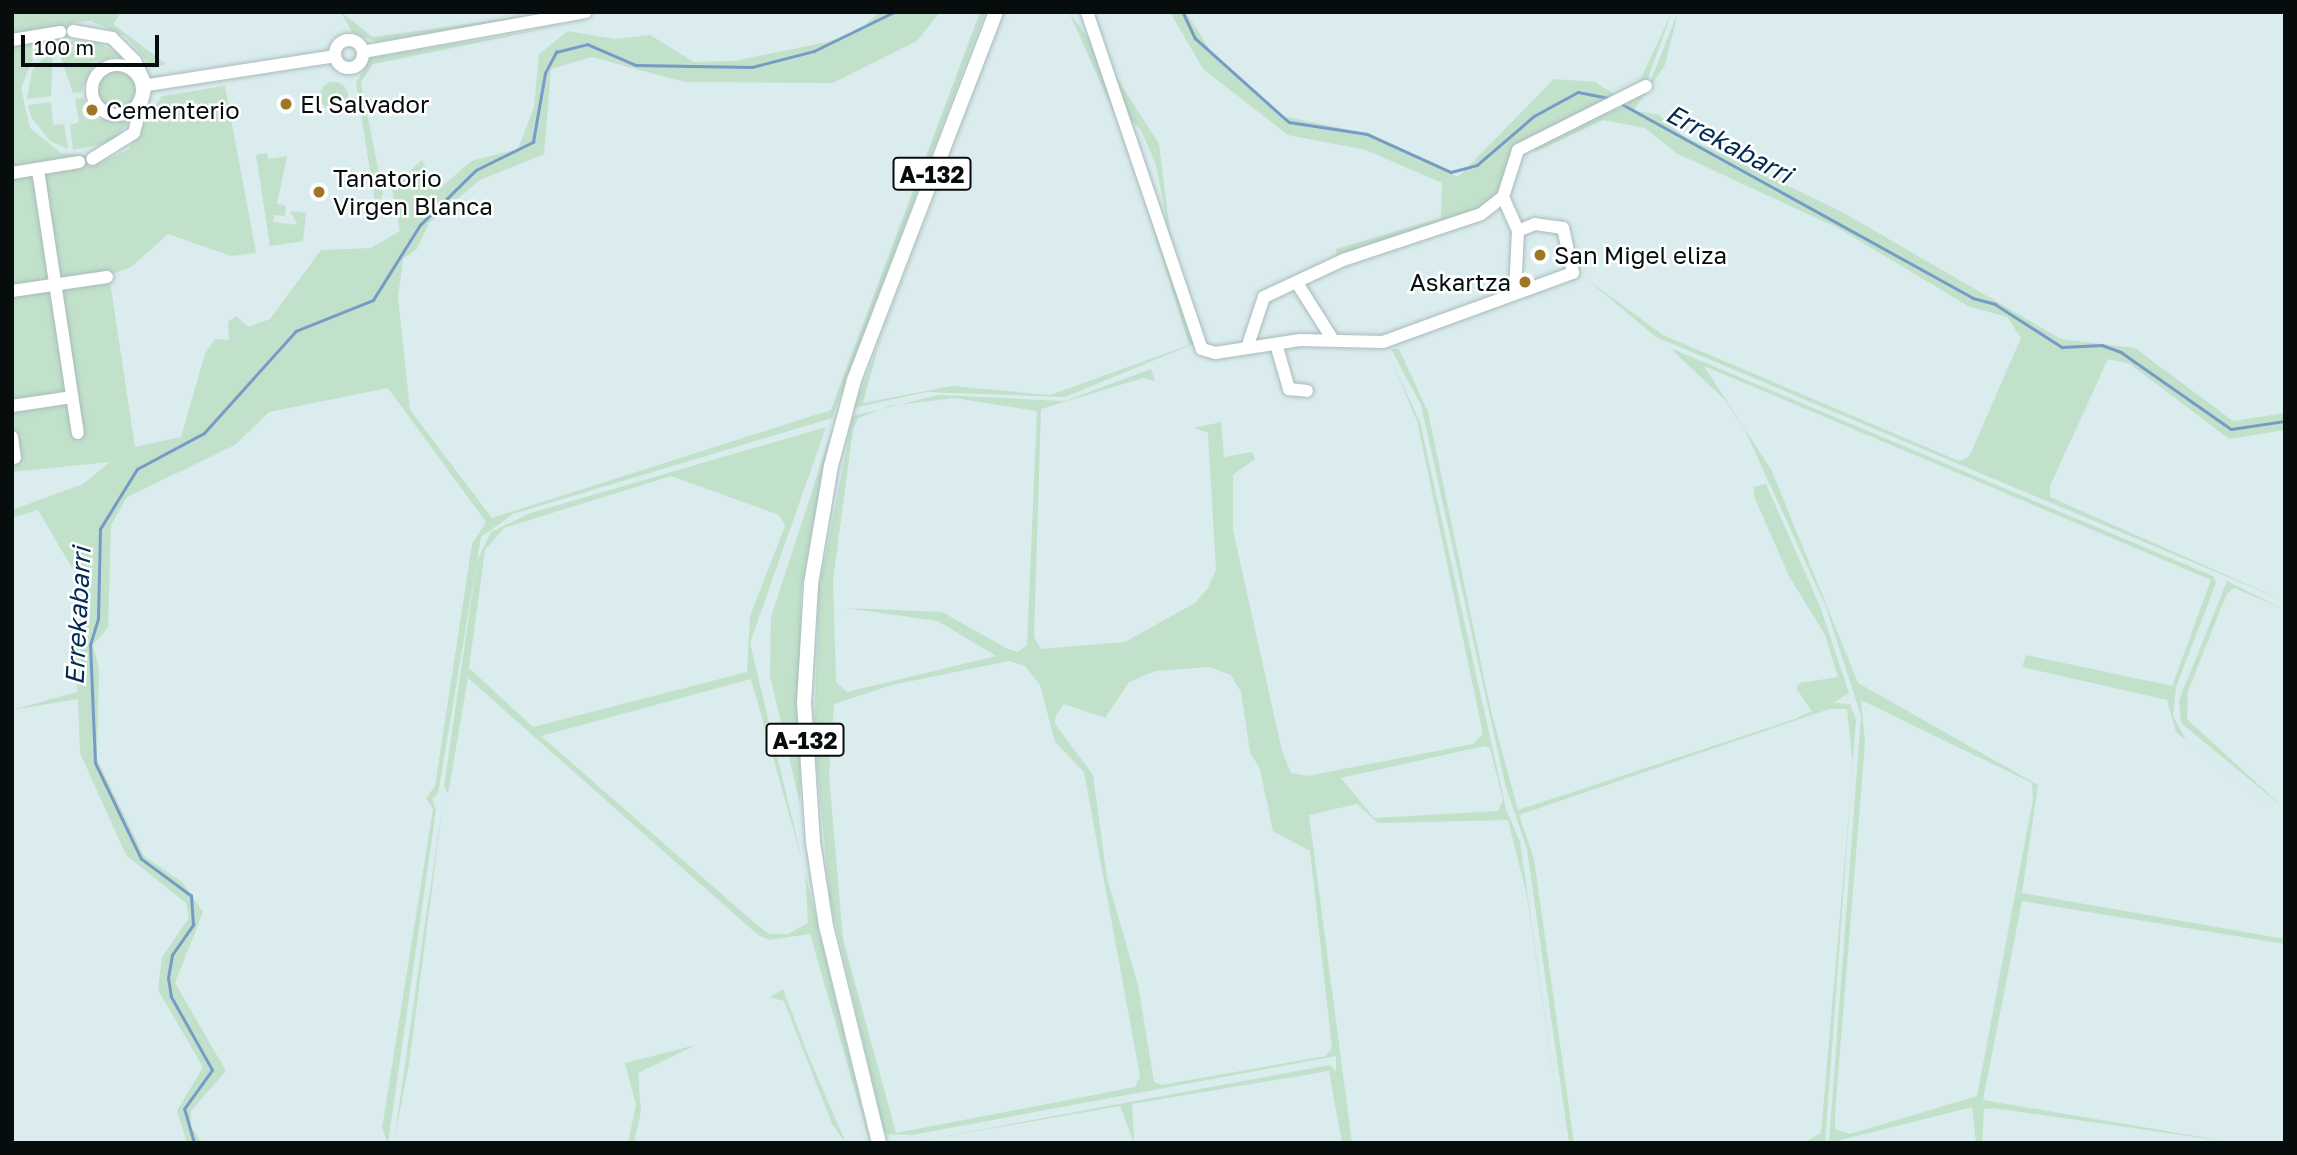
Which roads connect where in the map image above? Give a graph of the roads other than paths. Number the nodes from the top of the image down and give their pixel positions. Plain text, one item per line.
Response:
1 (585, 12) edge
2 (996, 12) edge
3 (1087, 12) edge
4 (13, 35) edge
5 (363, 52) junction
6 (335, 56) junction
7 (144, 85) junction
8 (1646, 86) dead end
9 (38, 170) junction
10 (12, 173) edge
11 (1503, 197) junction
12 (1518, 232) junction
13 (107, 277) dead end
14 (1297, 283) junction
15 (55, 285) junction
16 (12, 291) edge
17 (1515, 292) junction
18 (1333, 340) junction
19 (1276, 344) junction
20 (1247, 348) junction
21 (1307, 391) dead end
22 (72, 397) junction
23 (12, 406) edge
24 (78, 433) dead end
25 (12, 437) edge
26 (15, 458) dead end
27 (879, 1143) edge

1 - 5 street
2 - 27 main road, A-132
3 - 20 street
4 - 7 street
5 - 6 street
5 - 6 street
6 - 7 street
7 - 7 street
7 - 9 street
8 - 11 street
9 - 10 street
9 - 15 street
11 - 12 street
11 - 14 street
12 - 17 street
12 - 17 street
13 - 15 street
14 - 18 street
14 - 20 street
15 - 16 street
15 - 22 street
17 - 18 street
18 - 19 street
19 - 20 street
19 - 21 street
22 - 23 street
22 - 24 street
25 - 26 street

